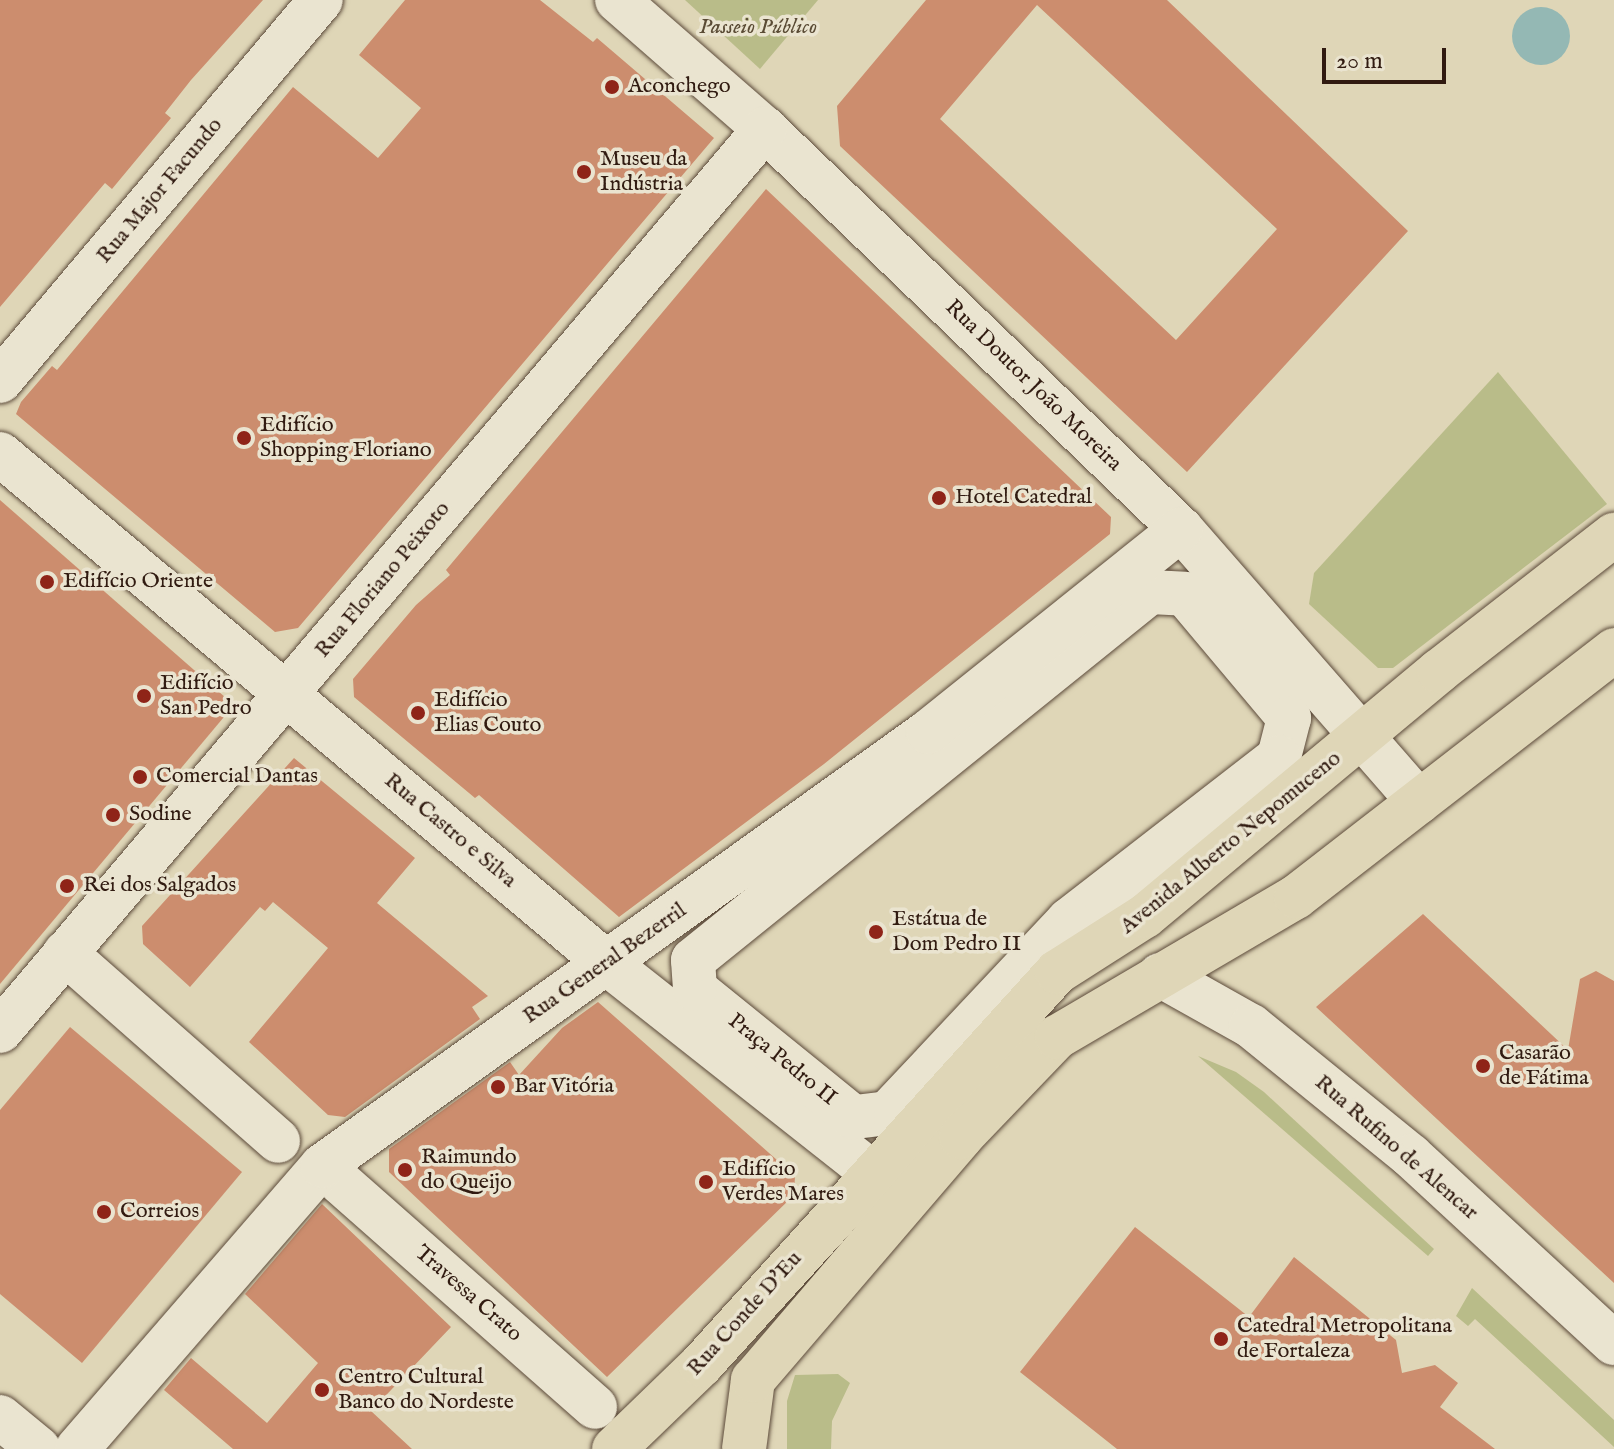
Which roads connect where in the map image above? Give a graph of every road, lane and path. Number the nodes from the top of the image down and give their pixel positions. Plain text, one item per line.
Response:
1 (321, 0) edge
2 (617, 0) edge
3 (765, 129) junction
4 (0, 381) edge
5 (0, 454) edge
6 (1181, 529) junction
7 (1614, 535) edge
8 (1185, 594) joint
9 (1614, 650) edge
10 (287, 693) junction
11 (1363, 737) junction
12 (1419, 802) junction
13 (65, 953) junction
14 (608, 964) junction
15 (1160, 975) junction
16 (0, 1031) edge
17 (278, 1141) dead end
18 (871, 1173) junction
19 (340, 1182) dead end
20 (906, 1200) junction
21 (1614, 1343) edge
22 (595, 1407) dead end
23 (0, 1417) edge
24 (39, 1449) edge
25 (77, 1449) edge
26 (614, 1449) edge
27 (744, 1449) edge

1 - 4 street, Rua Major Facundo
2 - 3 street, Rua Doutor João Moreira
3 - 6 street, Rua Doutor João Moreira
3 - 10 street, Rua Floriano Peixoto
5 - 10 street, Rua Castro e Silva
6 - 11 street, Rua Doutor João Moreira
6 - 14 street, Rua General Bezerril
7 - 11 main road, Avenida Alberto Nepomuceno
8 - 8 street, Praça Pedro II
9 - 12 main road
10 - 13 street, Rua Floriano Peixoto
10 - 14 street, Rua Castro e Silva
11 - 12 street, Rua Doutor João Moreira
11 - 18 main road, Avenida Alberto Nepomuceno
12 - 15 main road
13 - 16 street, Rua Floriano Peixoto
13 - 17 street
14 - 18 street, Rua Castro e Silva
14 - 25 street, Rua General Bezerril
15 - 20 main road
15 - 21 street, Rua Rufino de Alencar
18 - 20 street, Rua Castro e Silva
18 - 26 main road, Rua Conde D'Eu
19 - 22 street, Travessa Crato
20 - 27 main road, Rua Conde D'Eu
23 - 24 street

